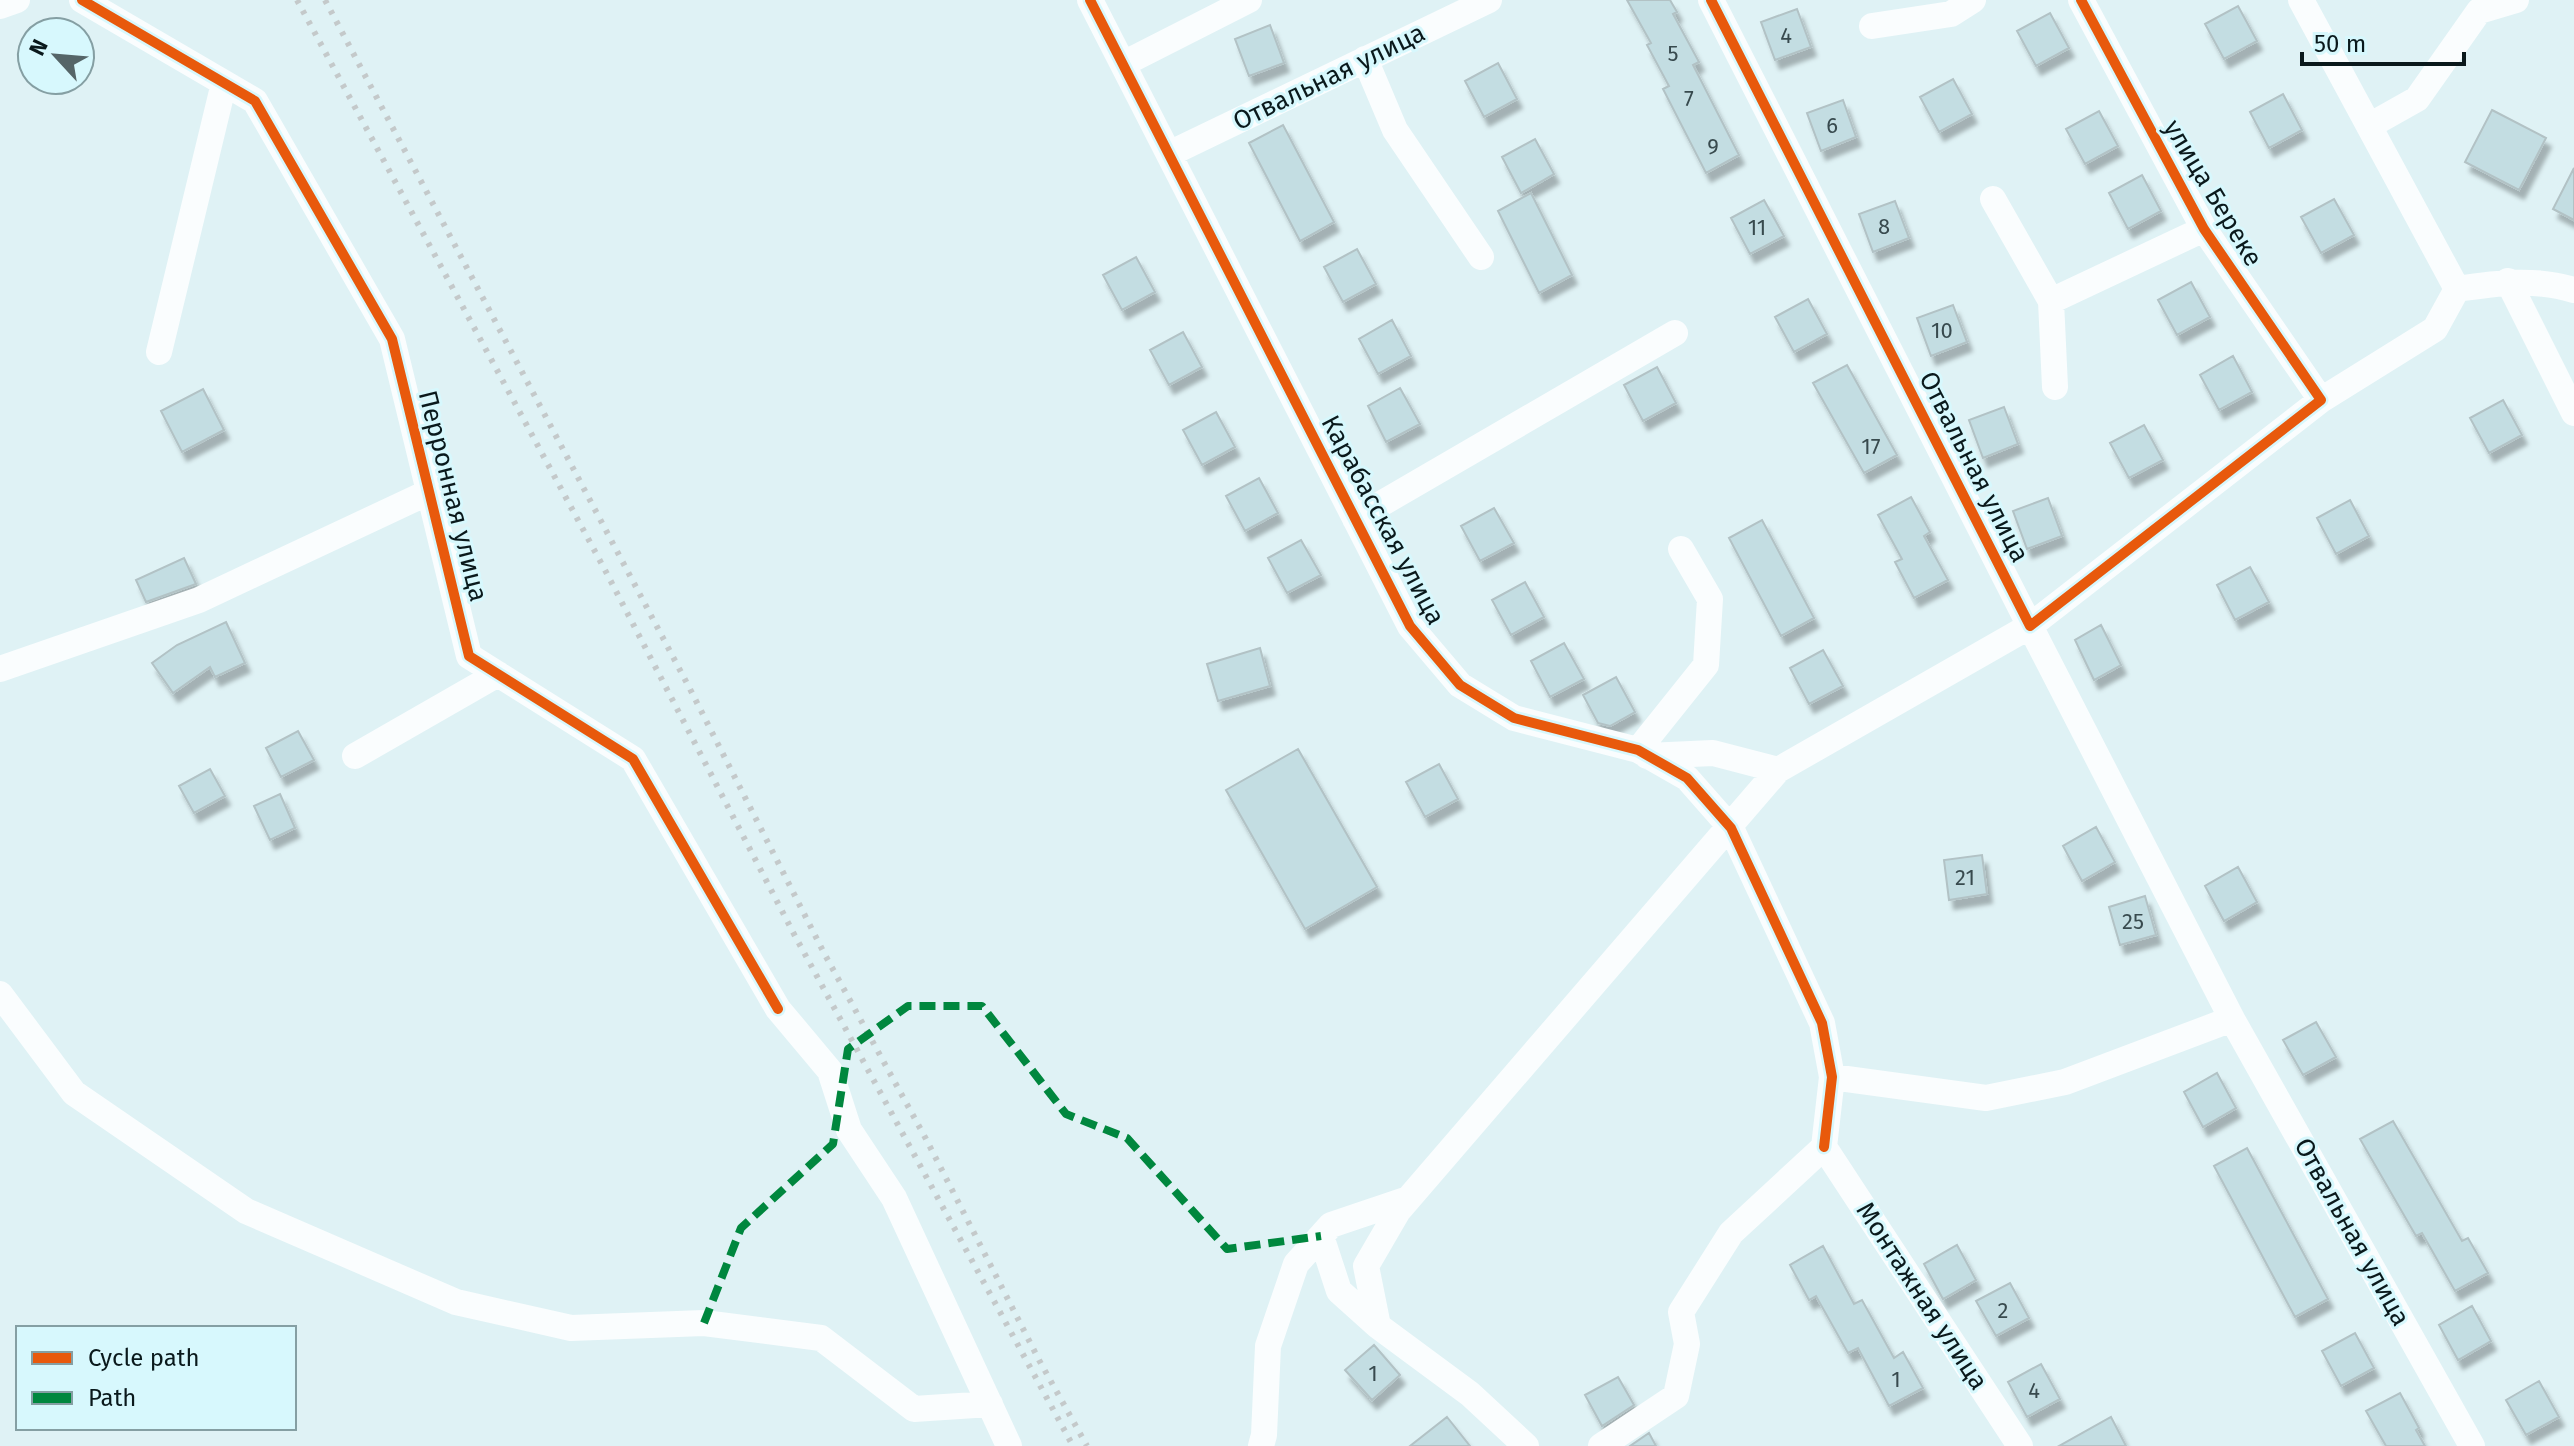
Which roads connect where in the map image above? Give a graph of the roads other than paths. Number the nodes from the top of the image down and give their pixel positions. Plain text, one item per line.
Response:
1 (17, 0) edge
2 (82, 0) edge
3 (1090, 0) edge
4 (1249, 0) edge
5 (1489, 0) edge
6 (1711, 0) edge
7 (1973, 0) edge
8 (2081, 0) edge
9 (2301, 0) edge
10 (2516, 0) edge
11 (0, 6) edge
12 (1872, 26) dead end
13 (1365, 59) junction
14 (1123, 64) junction
15 (224, 83) junction
16 (2369, 126) junction
17 (1169, 154) junction
18 (1993, 199) dead end
19 (2204, 229) junction
20 (1481, 257) dead end
21 (2508, 281) junction
22 (2457, 289) junction
23 (2574, 290) edge
24 (2051, 301) junction
25 (1675, 333) dead end
26 (159, 352) dead end
27 (2055, 387) dead end
28 (2321, 400) junction
29 (2574, 413) edge
30 (429, 492) junction
31 (1355, 519) junction
32 (1681, 549) dead end
33 (2030, 626) junction
34 (0, 669) edge
35 (498, 674) junction
36 (1643, 753) junction
37 (355, 756) dead end
38 (1778, 770) junction
39 (1731, 828) junction
40 (0, 994) edge
41 (2232, 1019) junction
42 (1832, 1077) junction
43 (1824, 1147) junction
44 (1408, 1199) junction
45 (1321, 1236) junction
46 (1378, 1326) junction
47 (990, 1404) junction
48 (1009, 1446) edge
49 (1261, 1446) edge
50 (1526, 1446) edge
51 (1601, 1446) edge
52 (2020, 1446) edge
53 (2472, 1446) edge

1 - 11 street
2 - 15 street, Перронная улица
3 - 14 street, Карабасская улица
4 - 14 street
5 - 13 street, Отвальная улица
6 - 33 street, Отвальная улица
7 - 12 street
8 - 19 street, улица Береке
9 - 16 street
10 - 16 street
13 - 17 street, Отвальная улица
13 - 20 street
14 - 17 street, Карабасская улица
15 - 26 street
15 - 30 street, Перронная улица
16 - 22 street
17 - 31 street, Карабасская улица
18 - 24 street
19 - 24 street
19 - 28 street, улица Береке
21 - 22 street
21 - 23 street
21 - 29 street
22 - 28 street
24 - 27 street
25 - 31 street
28 - 33 street
30 - 34 street
30 - 35 street, Перронная улица
31 - 36 street, Карабасская улица
32 - 36 street
33 - 38 street
33 - 41 street, Отвальная улица
35 - 37 street
35 - 47 street, Перронная улица
36 - 38 street
36 - 39 street, Карабасская улица
38 - 39 street
39 - 42 street, Карабасская улица
39 - 44 street
40 - 47 street
41 - 42 street
41 - 53 street, Отвальная улица
42 - 43 street, Карабасская улица
43 - 51 street
43 - 52 street, Монтажная улица
44 - 45 street
44 - 46 street
45 - 46 street
45 - 49 street
46 - 50 street
47 - 48 street, Перронная улица

